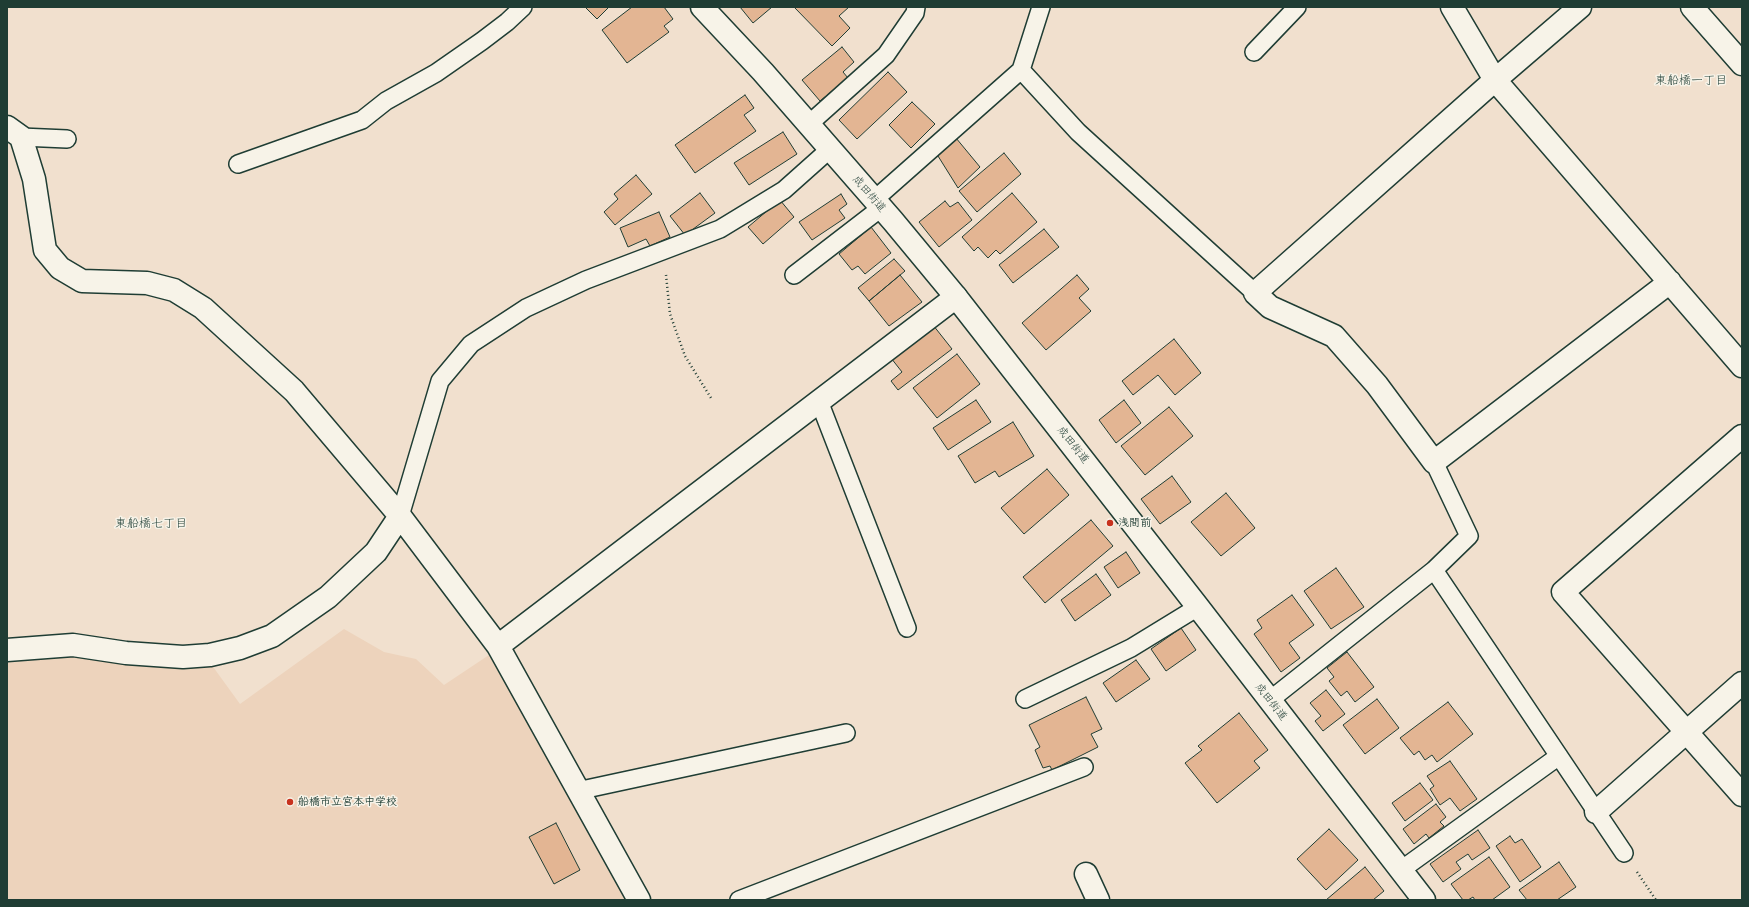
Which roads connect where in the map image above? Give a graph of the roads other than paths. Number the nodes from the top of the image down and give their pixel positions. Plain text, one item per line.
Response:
1 (524, 7) edge
2 (702, 7) edge
3 (916, 7) edge
4 (1041, 7) edge
5 (1297, 7) edge
6 (1452, 7) edge
7 (1580, 7) edge
8 (1692, 7) edge
9 (1254, 52) dead end
10 (1742, 64) edge
11 (1021, 70) junction
12 (1495, 80) junction
13 (809, 124) junction
14 (14, 132) edge
15 (67, 139) dead end
16 (830, 149) junction
17 (238, 164) dead end
18 (878, 204) junction
19 (794, 275) dead end
20 (1670, 282) junction
21 (1255, 293) junction
22 (956, 296) junction
23 (1742, 366) edge
24 (819, 401) junction
25 (1742, 436) edge
26 (1434, 462) junction
27 (400, 516) junction
28 (1434, 570) junction
29 (1198, 606) junction
30 (907, 628) dead end
31 (498, 646) junction
32 (7, 650) edge
33 (1742, 683) edge
34 (1025, 698) dead end
35 (1270, 700) junction
36 (1686, 732) junction
37 (846, 733) dead end
38 (1559, 756) junction
39 (1084, 767) dead end
40 (577, 792) junction
41 (1742, 795) edge
42 (1596, 812) junction
43 (1624, 854) road end
44 (1401, 870) junction
45 (1086, 874) dead end
46 (639, 900) edge
47 (739, 900) edge
48 (1098, 900) edge
49 (1424, 900) edge

1 - 17 lane
2 - 13 street, 成田街道
3 - 13 lane
4 - 11 lane
5 - 9 lane
6 - 12 street
7 - 12 street
8 - 10 street
11 - 18 lane
11 - 21 lane
12 - 20 street
12 - 21 street
13 - 16 street, 成田街道
14 - 15 lane
14 - 27 street
16 - 18 street, 成田街道
16 - 27 lane
18 - 19 lane
18 - 22 street, 成田街道
20 - 23 street
20 - 26 street
21 - 26 street
22 - 24 street
22 - 29 street, 成田街道
24 - 30 lane
24 - 31 street
25 - 36 street
26 - 28 lane
27 - 31 street
27 - 32 street
28 - 35 lane
28 - 38 lane
29 - 34 lane
29 - 35 street, 成田街道
31 - 40 street
33 - 36 street
35 - 44 street, 成田街道
36 - 41 street
36 - 42 street
37 - 40 lane
38 - 42 lane
38 - 44 lane
39 - 47 lane
40 - 46 street
42 - 43 lane
44 - 49 street, 成田街道
45 - 48 street

